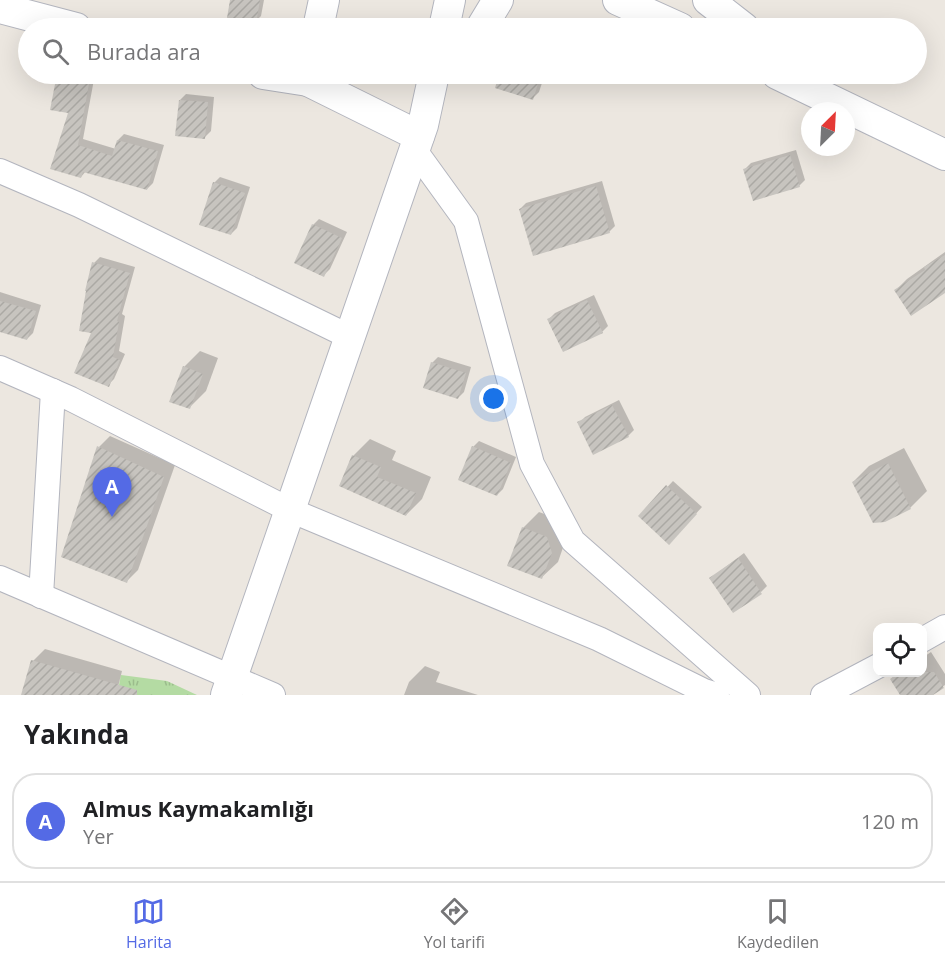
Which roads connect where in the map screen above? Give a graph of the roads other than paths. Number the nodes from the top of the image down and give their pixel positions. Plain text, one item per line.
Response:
1 (324, 0) edge
2 (450, 0) edge
3 (498, 0) edge
4 (618, 0) edge
5 (708, 0) edge
6 (0, 8) edge
7 (38, 18) edge
8 (320, 18) edge
9 (446, 18) edge
10 (487, 18) edge
11 (658, 18) edge
12 (731, 18) edge
13 (322, 84) edge
14 (432, 84) edge
15 (448, 84) edge
16 (799, 84) edge
17 (814, 84) edge
18 (834, 100) junction
19 (419, 137) junction
20 (945, 155) edge
21 (0, 171) edge
22 (350, 337) junction
23 (0, 368) edge
24 (53, 391) junction
25 (290, 510) junction
26 (0, 578) edge
27 (41, 596) junction
28 (945, 627) edge
29 (927, 637) edge
30 (873, 669) edge
31 (229, 686) edge
32 (273, 695) edge
33 (717, 695) edge
34 (748, 695) edge
35 (823, 695) edge

1 - 8 street
2 - 9 street
3 - 10 street
4 - 11 street
5 - 12 street
6 - 7 street
13 - 19 street
14 - 19 street
15 - 19 street
16 - 18 street
17 - 18 street
18 - 20 street
19 - 22 street
19 - 34 street
21 - 22 street
22 - 25 street
23 - 24 street
24 - 25 street
24 - 27 street
25 - 31 street
25 - 33 street
26 - 27 street
27 - 31 street
28 - 29 street
30 - 35 street
31 - 32 street

